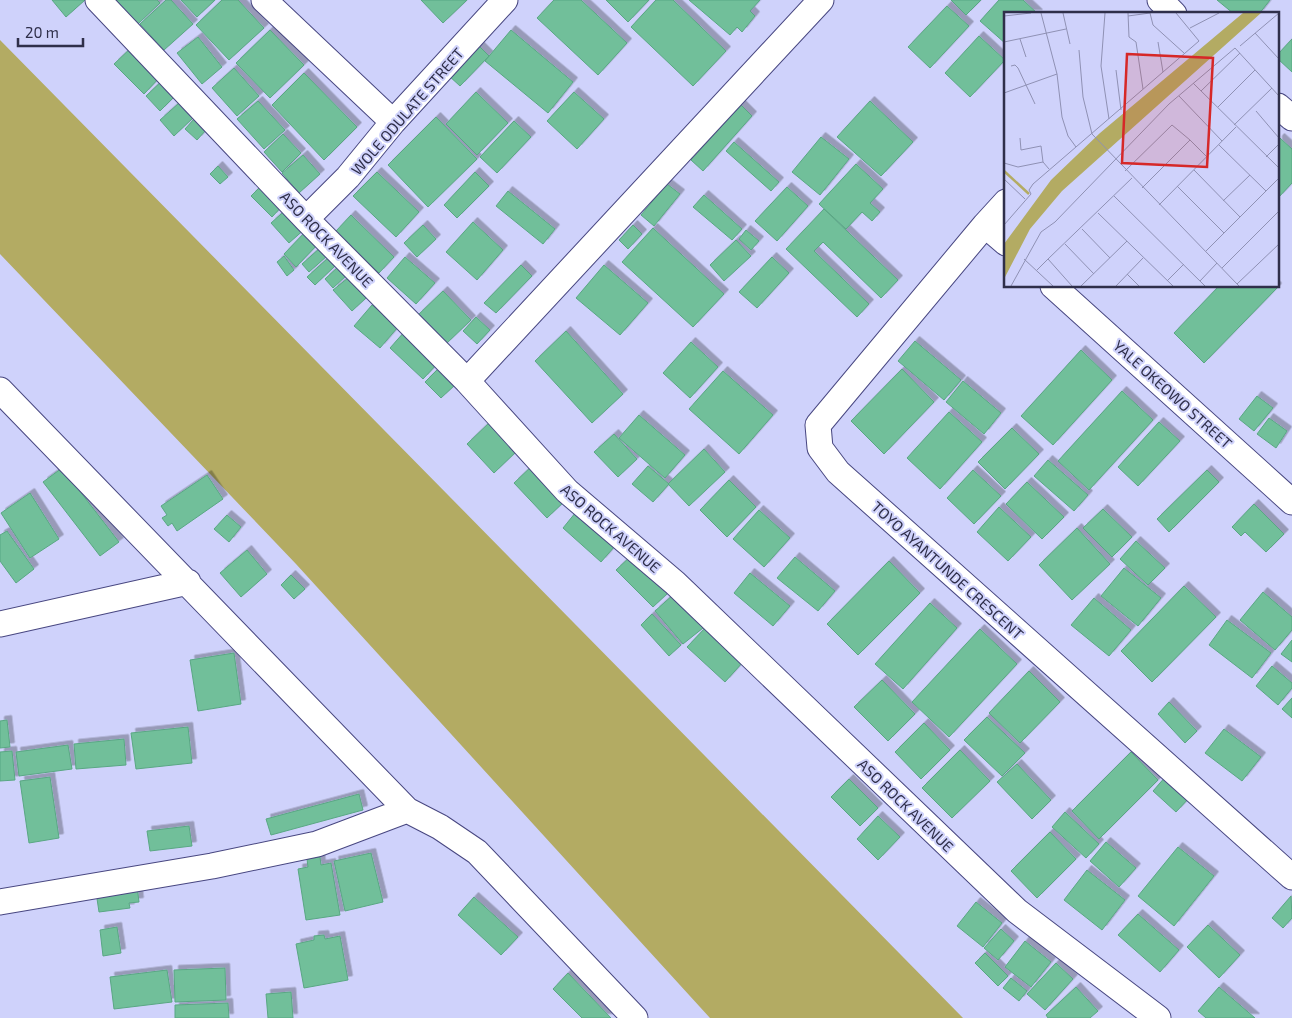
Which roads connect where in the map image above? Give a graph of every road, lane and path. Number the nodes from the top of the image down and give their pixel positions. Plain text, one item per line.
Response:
1 (98, 0) edge
2 (264, 0) edge
3 (505, 0) edge
4 (821, 0) edge
5 (1160, 0) edge
6 (1172, 12) edge
7 (1280, 108) edge
8 (1292, 118) edge
9 (393, 122) junction
10 (1004, 204) edge
11 (306, 219) junction
12 (985, 225) junction
13 (1004, 241) edge
14 (1055, 288) edge
15 (467, 381) junction
16 (0, 390) edge
17 (1292, 502) edge
18 (188, 582) junction
19 (0, 624) edge
20 (407, 810) junction
21 (1292, 877) edge
22 (0, 902) edge
23 (635, 1018) edge
24 (1158, 1018) edge

1 - 11 street, ASO ROCK AVENUE
2 - 9 street
3 - 9 street, WOLE ODULATE STREET
4 - 15 street
5 - 6 street
7 - 8 street
9 - 11 street, WOLE ODULATE STREET
10 - 12 street
11 - 15 street, ASO ROCK AVENUE
12 - 13 street
12 - 21 street, TOYO AYANTUNDE CRESCENT
14 - 17 street, YALE OKEOWO STREET
15 - 24 street, ASO ROCK AVENUE
16 - 18 street
18 - 19 street
18 - 20 street
20 - 22 street
20 - 23 street

